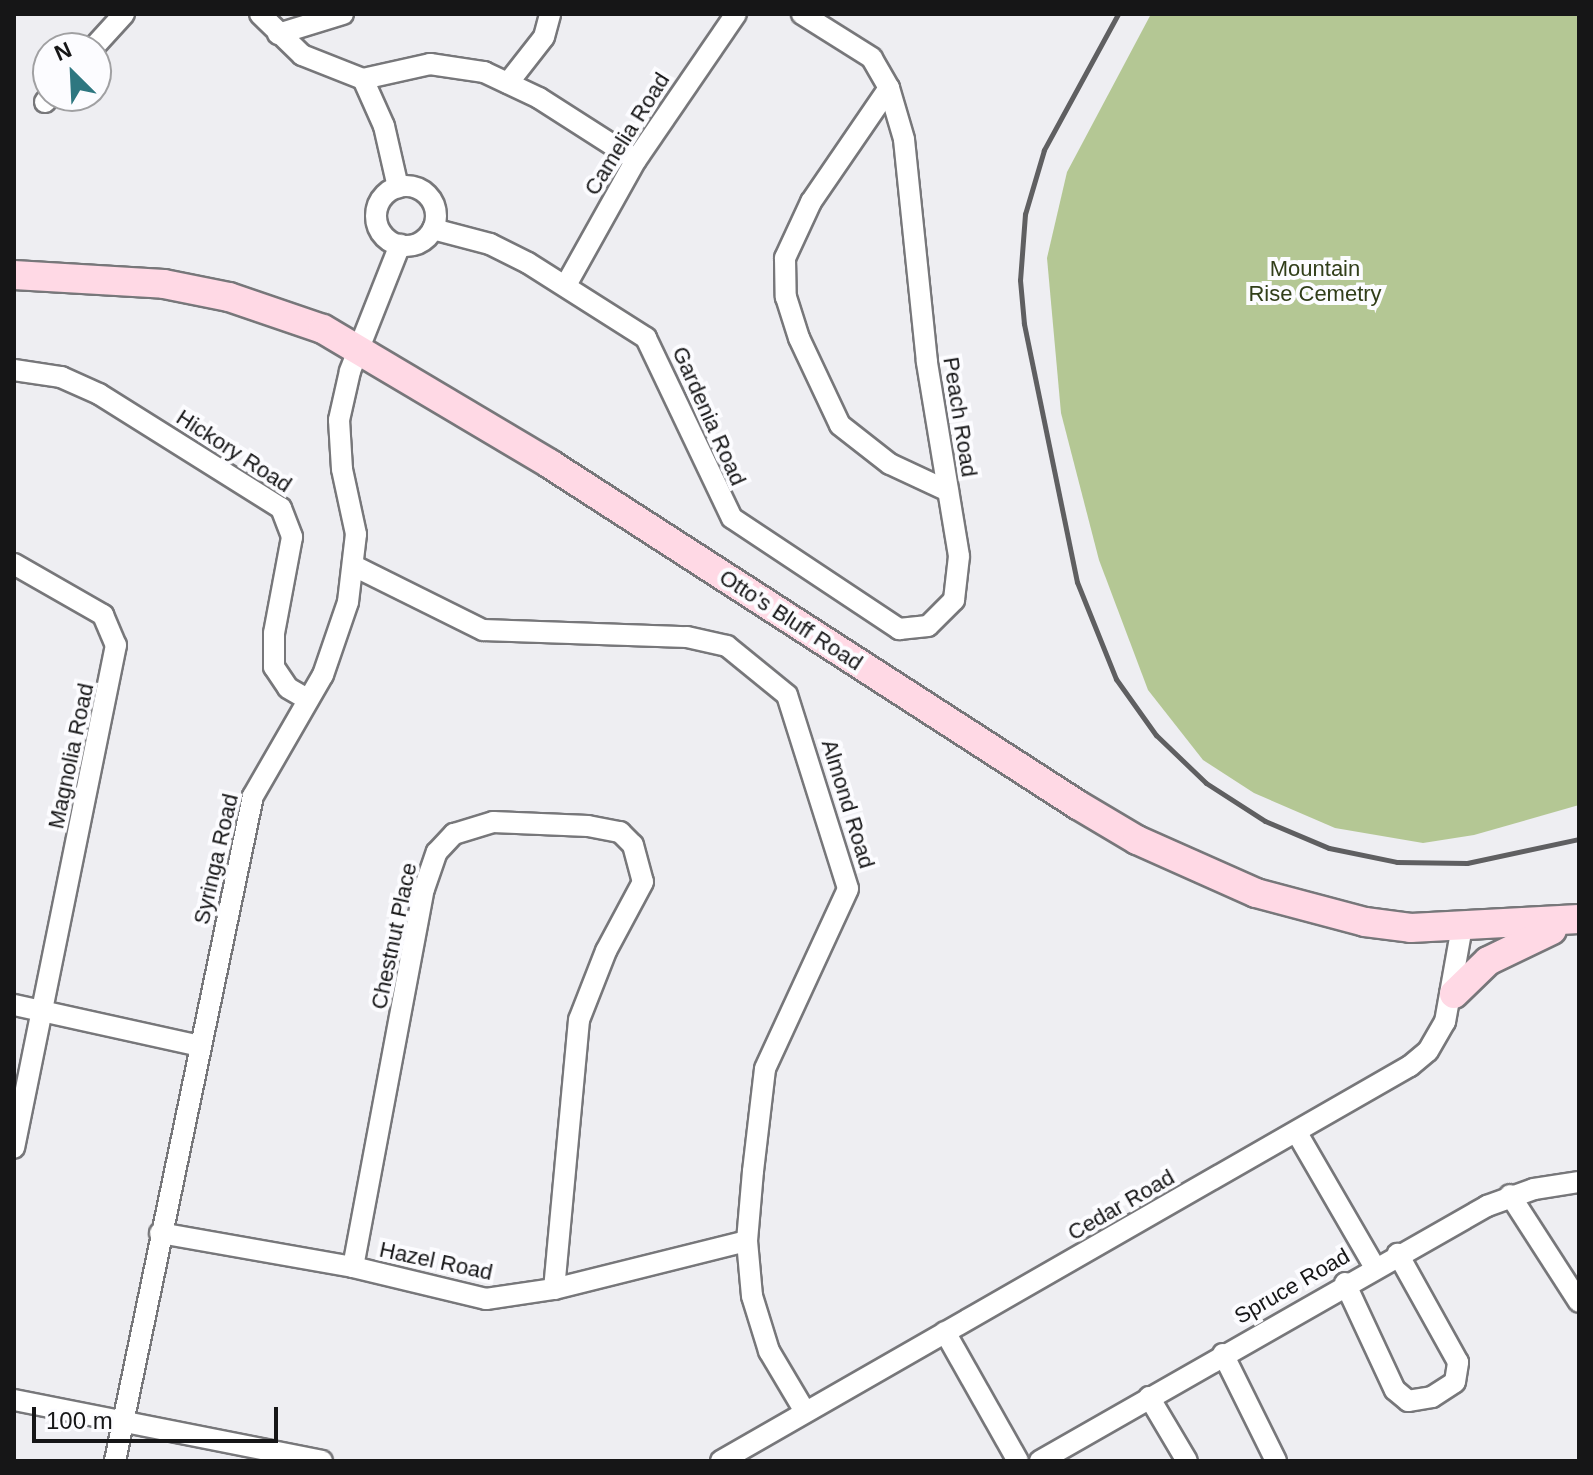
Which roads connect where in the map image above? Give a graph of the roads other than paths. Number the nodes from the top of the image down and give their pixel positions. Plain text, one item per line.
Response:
1 (124, 14) edge
2 (260, 14) edge
3 (343, 14) edge
4 (550, 14) edge
5 (736, 14) edge
6 (802, 14) edge
7 (108, 32) edge
8 (278, 34) junction
9 (363, 79) junction
10 (508, 83) junction
11 (889, 88) junction
12 (636, 160) junction
13 (398, 187) junction
14 (433, 229) junction
15 (400, 245) junction
16 (14, 275) edge
17 (566, 285) junction
18 (359, 349) junction
19 (14, 370) edge
20 (948, 491) junction
21 (14, 564) edge
22 (356, 567) junction
23 (307, 699) junction
24 (1579, 920) edge
25 (1462, 927) junction
26 (1454, 994) junction
27 (14, 1005) edge
28 (45, 1011) junction
29 (201, 1046) junction
30 (1297, 1133) junction
31 (14, 1148) edge
32 (1579, 1182) edge
33 (1510, 1195) junction
34 (160, 1233) junction
35 (747, 1241) junction
36 (1398, 1254) junction
37 (1374, 1266) junction
38 (353, 1267) junction
39 (1345, 1283) junction
40 (554, 1289) junction
41 (1579, 1302) edge
42 (945, 1332) junction
43 (1223, 1354) junction
44 (1149, 1397) junction
45 (14, 1400) edge
46 (804, 1410) junction
47 (124, 1423) junction
48 (232, 1452) edge
49 (115, 1461) edge
50 (322, 1461) edge
51 (721, 1461) edge
52 (1018, 1461) edge
53 (1040, 1461) edge
54 (1187, 1461) edge
55 (1276, 1461) edge

1 - 7 street
2 - 8 street
3 - 8 street
4 - 10 street
5 - 12 street, Camelia Road
6 - 11 street, Peach Road
8 - 9 street
9 - 10 street
9 - 13 street
10 - 12 street
11 - 20 street, Peach Road
11 - 20 street, Peach Road
12 - 17 street, Camelia Road
13 - 14 street
13 - 15 street
14 - 15 street
14 - 17 street, Gardenia Road
15 - 18 street, Syringa Road
16 - 18 main road, Otto's Bluff Road
17 - 20 street, Gardenia Road
18 - 22 street, Syringa Road
18 - 25 main road, Otto's Bluff Road
19 - 23 street, Hickory Road
21 - 28 street, Magnolia Road
22 - 23 street, Syringa Road
22 - 35 street, Almond Road
23 - 29 street, Syringa Road
24 - 25 main road, Otto's Bluff Road
24 - 26 main road
25 - 26 street, Cedar Road
26 - 30 street, Cedar Road
27 - 28 street
28 - 29 street
28 - 31 street, Magnolia Road
29 - 34 street, Syringa Road
30 - 37 street
30 - 42 street, Cedar Road
32 - 33 street, Spruce Road
33 - 36 street, Spruce Road
33 - 41 street
34 - 38 street, Hazel Road
34 - 47 street, Syringa Road
35 - 40 street, Hazel Road
35 - 46 street, Almond Road
36 - 37 street, Spruce Road
36 - 39 street
37 - 39 street, Spruce Road
38 - 40 street, Hazel Road
38 - 40 street, Chestnut Place
39 - 43 street, Spruce Road
42 - 46 street, Cedar Road
42 - 52 street
43 - 44 street, Spruce Road
43 - 55 street
44 - 53 street, Spruce Road
44 - 54 street
45 - 47 street
46 - 51 street, Cedar Road
47 - 48 street
47 - 49 street, Syringa Road
48 - 50 street

